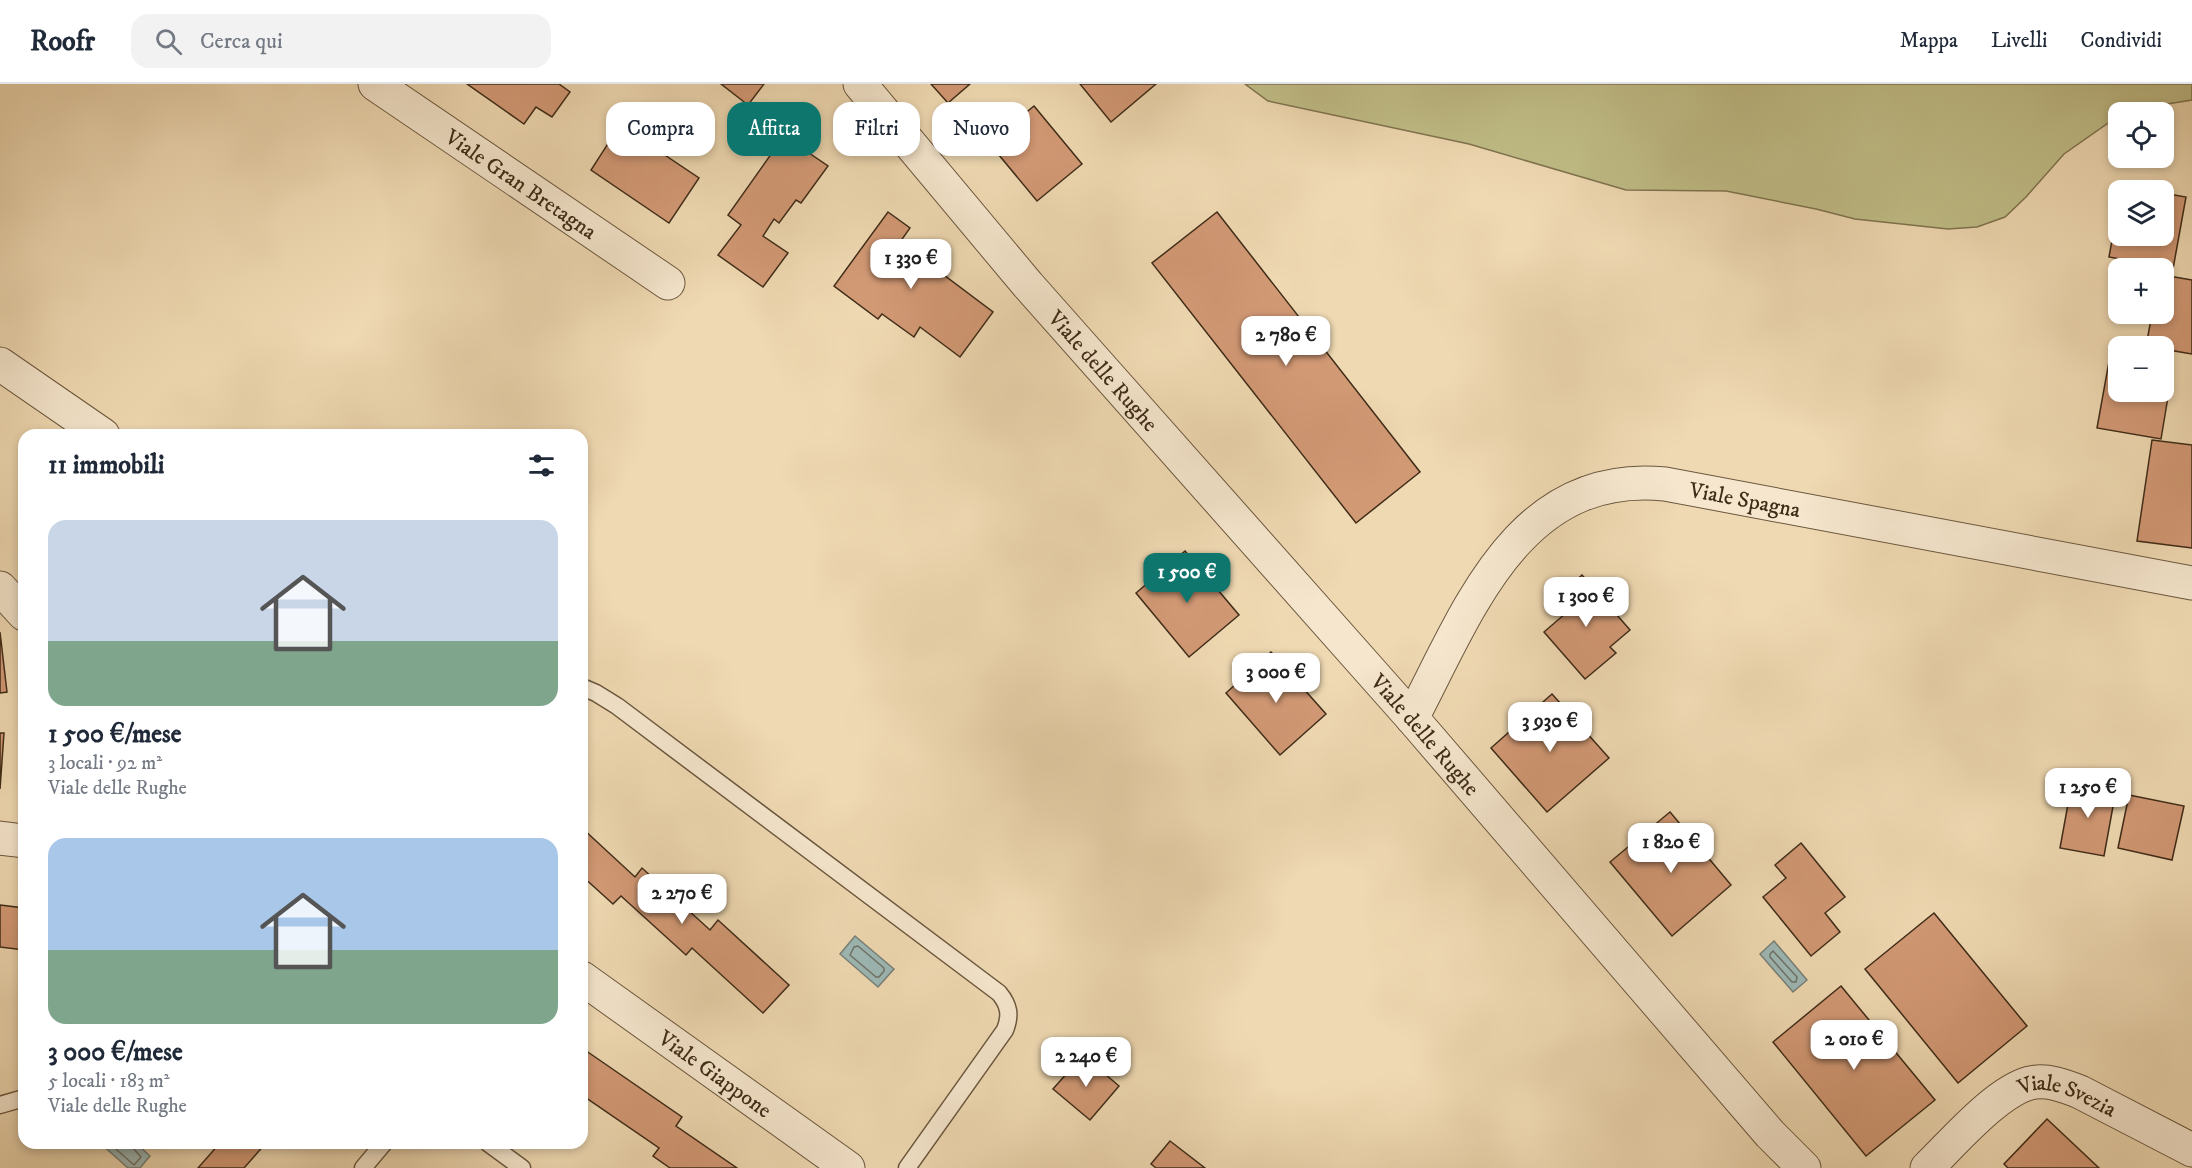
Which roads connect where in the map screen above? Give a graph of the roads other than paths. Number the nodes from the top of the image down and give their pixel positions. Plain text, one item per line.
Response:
1 (375, 84) edge
2 (860, 84) edge
3 (668, 283) dead end
4 (0, 364) edge
5 (94, 429) edge
6 (2192, 583) edge
7 (588, 690) edge
8 (1412, 718) junction
9 (0, 838) edge
10 (18, 840) edge
11 (588, 982) edge
12 (18, 1100) edge
13 (0, 1105) edge
14 (379, 1149) edge
15 (496, 1149) edge
16 (2192, 1150) edge
17 (363, 1168) edge
18 (522, 1168) edge
19 (848, 1168) edge
20 (907, 1168) edge
21 (1804, 1168) edge
22 (1927, 1168) edge

1 - 3 street, Viale Gran Bretagna
2 - 8 street, Viale delle Rughe
4 - 5 street
6 - 8 street, Viale Spagna
7 - 20 lane
8 - 21 street, Viale delle Rughe
9 - 10 street
11 - 19 street, Viale Giappone
12 - 13 lane
14 - 17 lane
15 - 18 lane
16 - 22 street, Viale Svezia

